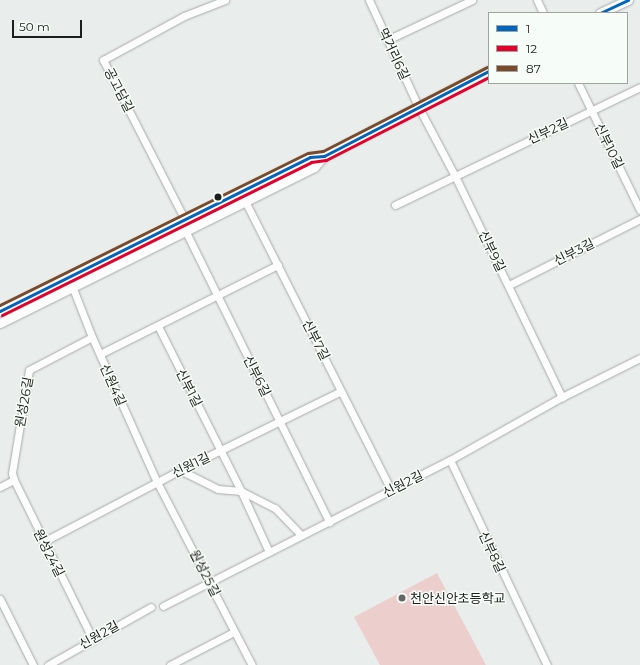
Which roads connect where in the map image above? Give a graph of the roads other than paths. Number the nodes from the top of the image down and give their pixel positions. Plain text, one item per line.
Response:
1 (225, 0) edge
2 (369, 0) edge
3 (472, 0) edge
4 (536, 0) edge
5 (628, 0) edge
6 (543, 12) edge
7 (602, 12) edge
8 (387, 40) junction
9 (488, 72) edge
10 (578, 84) edge
11 (640, 86) edge
12 (419, 108) junction
13 (592, 111) junction
14 (324, 156) junction
15 (454, 174) junction
16 (240, 191) junction
17 (245, 201) junction
18 (395, 205) dead end
19 (640, 210) edge
20 (640, 219) edge
21 (185, 220) junction
22 (185, 230) junction
23 (278, 265) junction
24 (508, 285) junction
25 (72, 286) junction
26 (217, 295) junction
27 (0, 311) edge
28 (0, 323) edge
29 (158, 326) junction
30 (92, 337) junction
31 (100, 354) junction
32 (640, 358) edge
33 (341, 390) junction
34 (562, 396) junction
35 (280, 421) junction
36 (220, 451) junction
37 (450, 460) junction
38 (180, 470) junction
39 (14, 480) junction
40 (157, 482) junction
41 (0, 487) edge
42 (391, 490) junction
43 (240, 491) junction
44 (329, 522) junction
45 (301, 535) junction
46 (43, 542) junction
47 (270, 552) junction
48 (210, 582) junction
49 (0, 599) edge
50 (163, 606) dead end
51 (152, 607) dead end
52 (234, 632) junction
53 (92, 638) junction
54 (33, 665) edge
55 (48, 665) edge
56 (170, 665) edge
57 (252, 665) edge
58 (547, 665) edge

1 - 21 street, 공고담길
2 - 8 street, 먹거리6길
3 - 8 street
4 - 6 street
5 - 7 street
8 - 12 street, 먹거리6길
9 - 12 street
10 - 13 street, 신부10길
11 - 13 street, 신부2길
12 - 14 street
12 - 15 street, 신부9길
13 - 15 street, 신부2길
13 - 19 street, 신부10길
14 - 16 street
14 - 17 street
15 - 18 street
15 - 24 street, 신부9길
16 - 17 street, 신부7길
16 - 21 street
17 - 22 street
17 - 23 street, 신부7길
20 - 24 street, 신부3길
21 - 27 street
22 - 25 street
22 - 26 street, 신부6길
23 - 26 street
23 - 33 street, 신부7길
24 - 34 street, 신부9길
25 - 28 street
25 - 30 street, 신원4길
26 - 29 street
26 - 35 street, 신부6길
29 - 31 street
29 - 36 street, 신부1길
30 - 31 street, 신원4길
30 - 39 street, 원성26길
31 - 40 street, 신원4길
32 - 34 street, 신원2길
33 - 35 street, 신원1길
33 - 42 street, 신부7길
34 - 37 street, 신원2길
35 - 36 street, 신원1길
35 - 44 street, 신부6길
36 - 38 street, 신원1길
36 - 43 street, 신부1길
37 - 42 street, 신원2길
37 - 58 street, 신부8길
38 - 40 street, 신원1길
38 - 43 street
39 - 41 street
39 - 46 street, 원성24길
40 - 46 street, 신원1길
40 - 48 street, 원성25길
42 - 44 street, 신원2길
43 - 45 street
43 - 47 street
44 - 45 street, 신원2길
45 - 47 street, 신원2길
46 - 53 street, 원성24길
47 - 48 street, 신원2길
48 - 50 street, 신원2길
48 - 52 street, 원성25길
49 - 54 street
51 - 53 street, 신원2길
52 - 56 street
52 - 57 street, 원성25길
53 - 55 street, 신원2길

